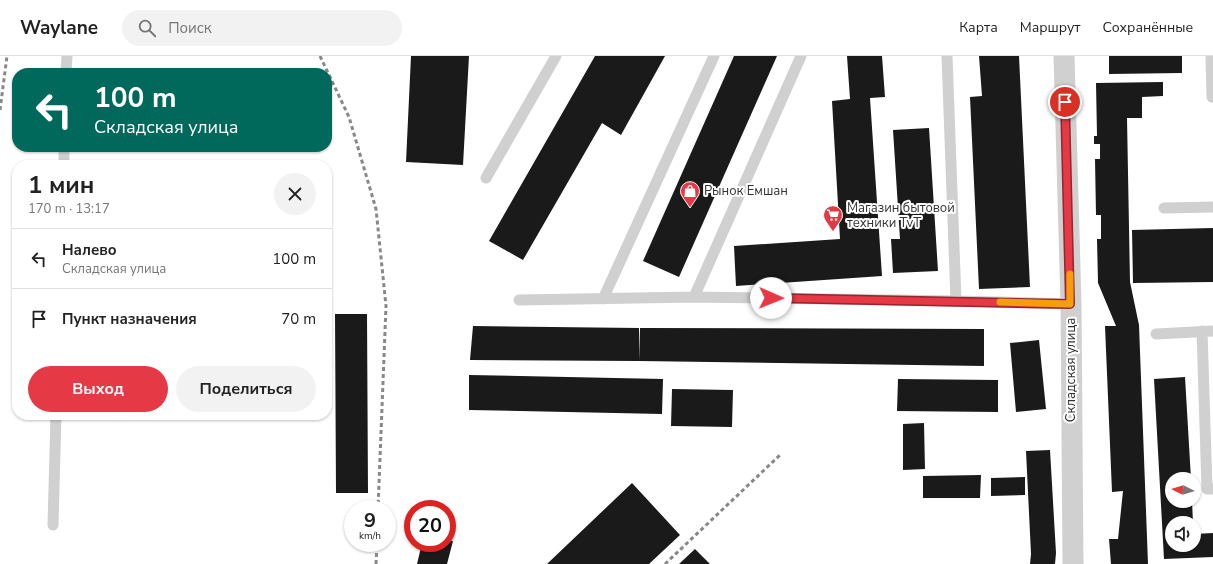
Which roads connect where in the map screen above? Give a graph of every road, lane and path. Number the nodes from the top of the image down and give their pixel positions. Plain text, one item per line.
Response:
1 (67, 56) edge
2 (556, 56) edge
3 (714, 56) edge
4 (801, 56) edge
5 (947, 56) edge
6 (1064, 56) edge
7 (1211, 56) edge
8 (66, 68) edge
9 (1213, 97) edge
10 (486, 178) dead end
11 (1213, 207) edge
12 (1164, 208) dead end
13 (694, 297) junction
14 (602, 299) junction
15 (519, 300) dead end
16 (956, 301) junction
17 (1070, 304) junction
18 (1207, 331) edge
19 (1156, 334) dead end
20 (56, 420) edge
21 (1213, 489) edge
22 (53, 525) dead end
23 (1073, 564) edge

1 - 8 lane
2 - 10 lane
3 - 14 lane
4 - 13 lane
5 - 16 lane
6 - 17 street, Складская улица
7 - 9 lane
11 - 12 lane
13 - 14 lane
13 - 16 lane
14 - 15 lane
16 - 17 lane
17 - 23 street, Складская улица
18 - 19 lane
18 - 21 lane
20 - 22 lane

